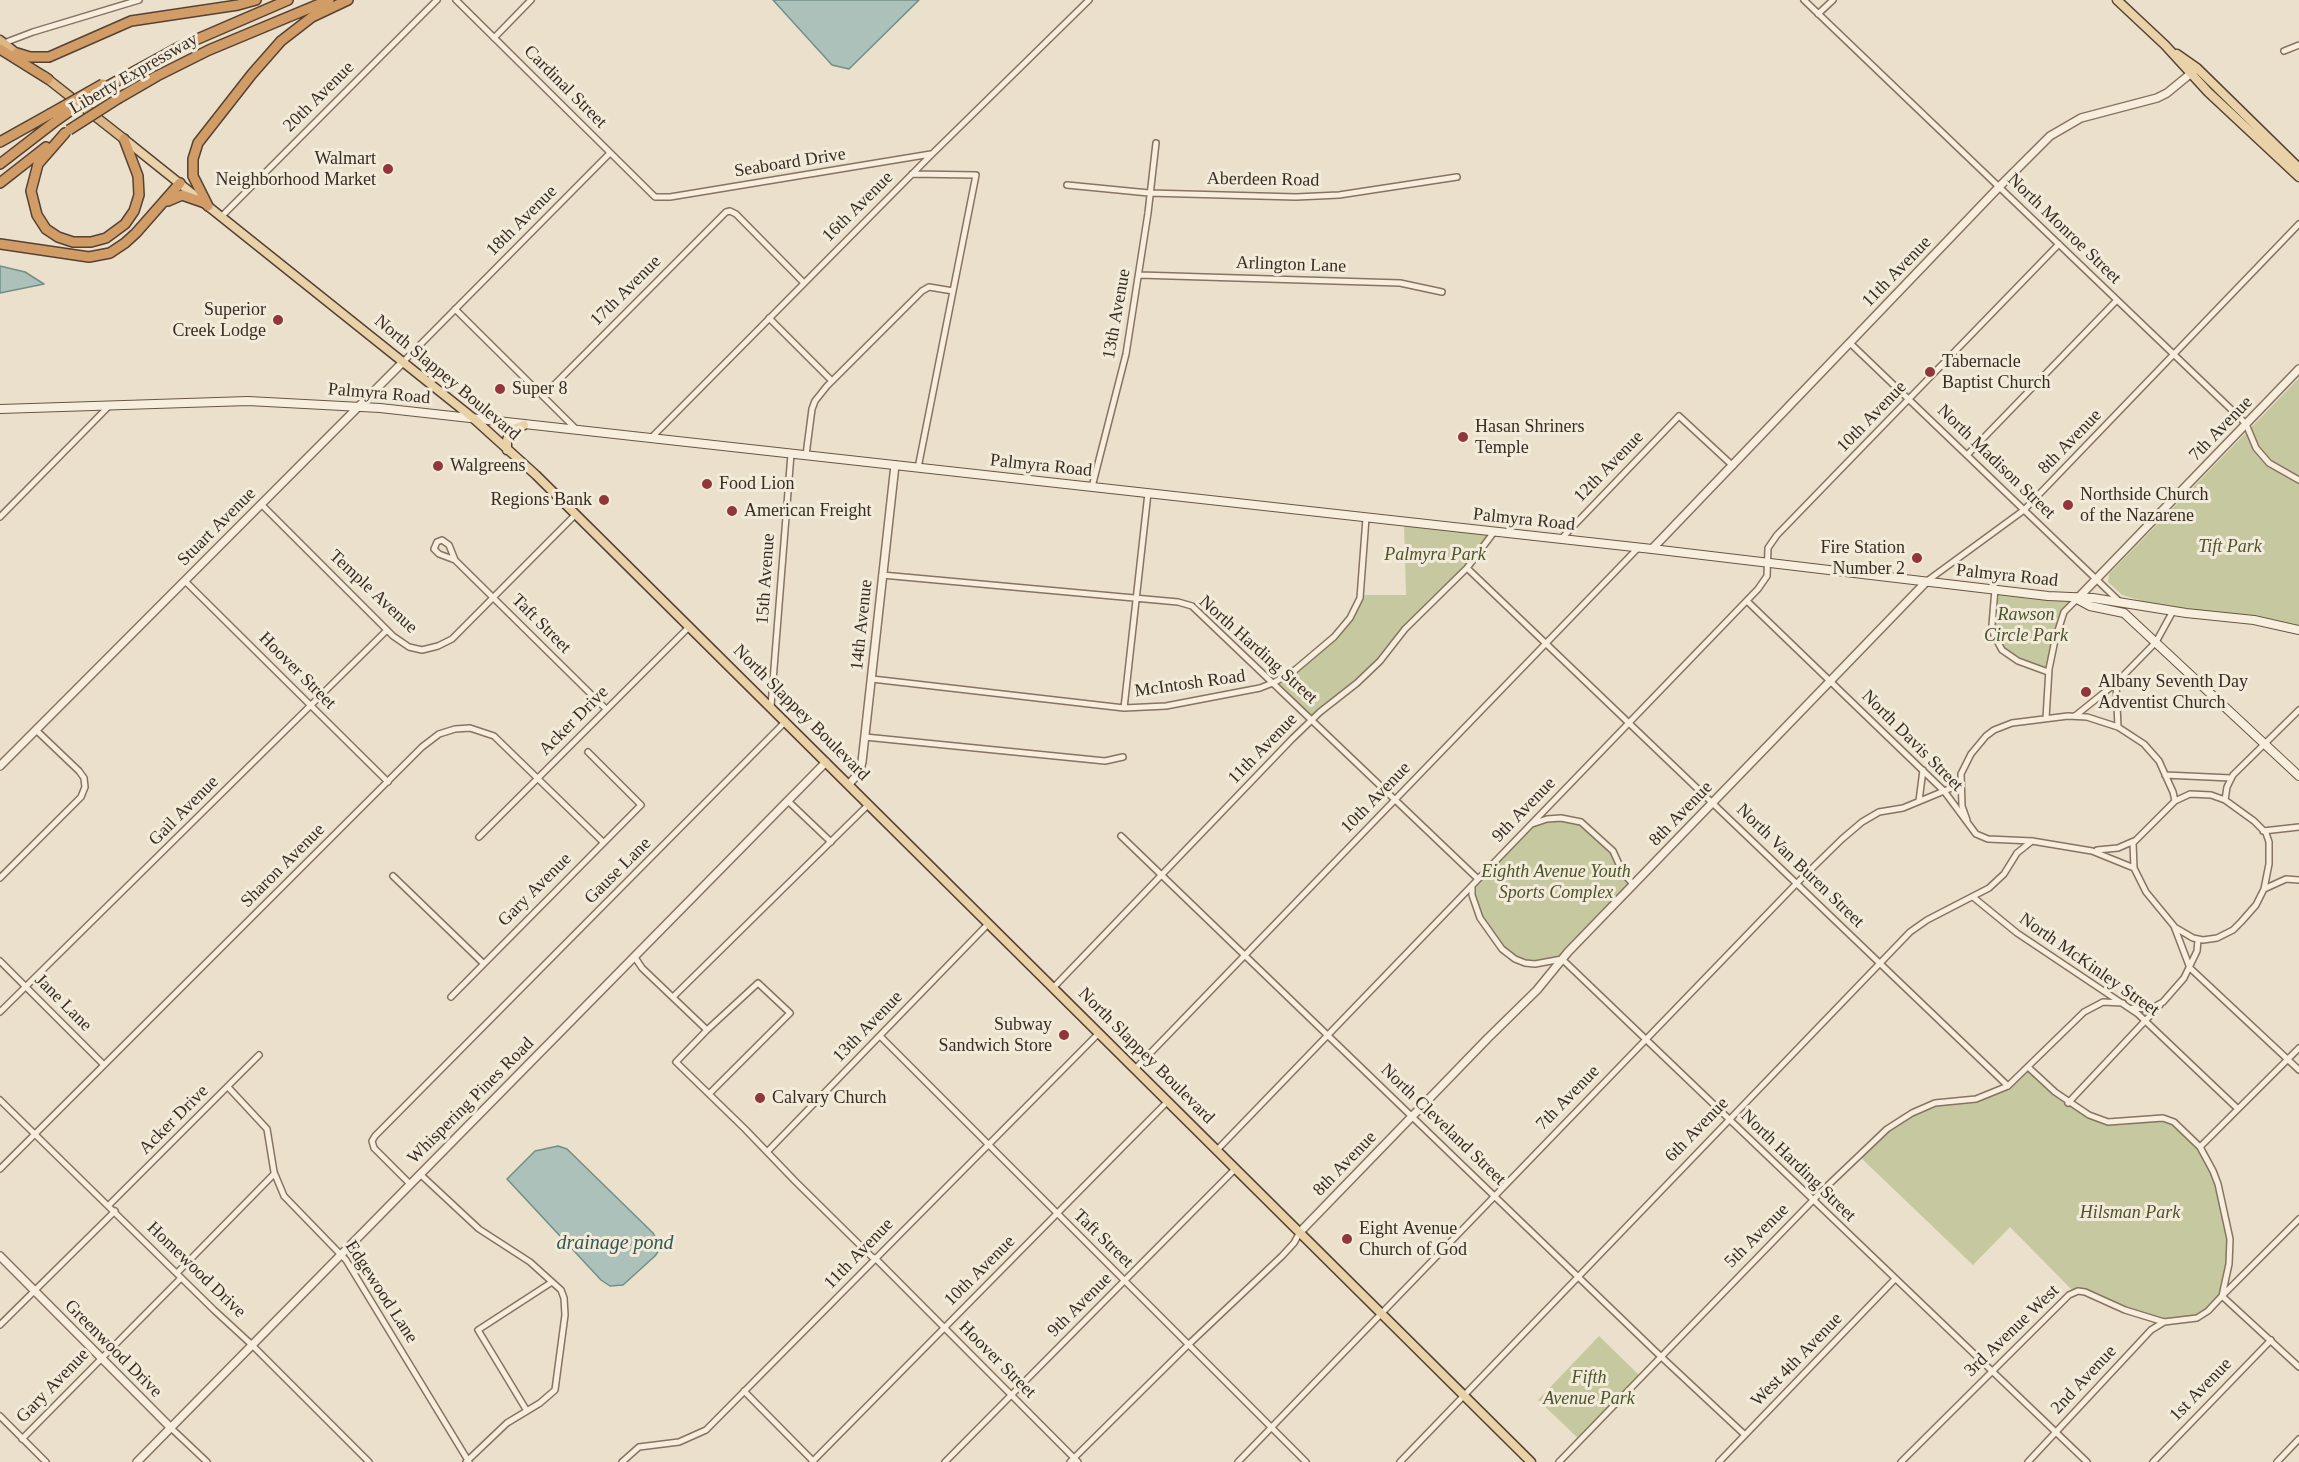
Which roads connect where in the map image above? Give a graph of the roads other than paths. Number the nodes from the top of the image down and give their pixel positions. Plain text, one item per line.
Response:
1 (139, 0) edge
2 (256, 0) edge
3 (288, 0) edge
4 (329, 0) edge
5 (348, 0) edge
6 (437, 0) edge
7 (456, 0) edge
8 (531, 0) edge
9 (1089, 0) edge
10 (1804, 0) edge
11 (1833, 0) edge
12 (2117, 0) edge
13 (1818, 14) junction
14 (494, 38) junction
15 (1, 44) edge
16 (2299, 45) edge
17 (2284, 51) dead end
18 (17, 53) junction
19 (2193, 71) junction
20 (48, 79) junction
21 (53, 117) junction
22 (67, 131) junction
23 (124, 139) junction
24 (0, 142) edge
25 (1156, 143) dead end
26 (610, 153) junction
27 (933, 153) junction
28 (0, 164) edge
29 (2299, 168) edge
30 (912, 174) junction
31 (1457, 177) dead end
32 (2299, 177) edge
33 (0, 183) edge
34 (180, 183) junction
35 (1067, 185) dead end
36 (1999, 187) junction
37 (1149, 193) junction
38 (653, 195) joint
39 (207, 204) junction
40 (159, 208) junction
41 (222, 216) junction
42 (2299, 224) edge
43 (0, 244) edge
44 (2059, 244) junction
45 (1139, 275) junction
46 (804, 283) junction
47 (953, 291) junction
48 (1442, 292) dead end
49 (2117, 300) junction
50 (455, 309) junction
51 (769, 318) junction
52 (1850, 343) junction
53 (2174, 355) junction
54 (403, 362) junction
55 (2299, 369) edge
56 (832, 381) junction
57 (543, 396) junction
58 (1909, 400) junction
59 (110, 406) junction
60 (357, 406) junction
61 (0, 409) edge
62 (472, 418) junction
63 (2246, 424) junction
64 (524, 425) junction
65 (577, 430) junction
66 (651, 438) junction
67 (507, 450) junction
68 (791, 454) junction
69 (806, 455) junction
70 (1967, 455) junction
71 (895, 465) junction
72 (1733, 466) junction
73 (918, 468) junction
74 (2299, 480) edge
75 (1092, 487) junction
76 (1148, 493) junction
77 (261, 504) junction
78 (2025, 510) junction
79 (576, 514) junction
80 (0, 517) edge
81 (1366, 518) junction
82 (1494, 532) junction
83 (1560, 539) junction
84 (1638, 548) junction
85 (1652, 549) junction
86 (456, 560) dead end
87 (1768, 563) junction
88 (1467, 568) junction
89 (882, 576) junction
90 (2097, 578) junction
91 (185, 581) junction
92 (1926, 582) junction
93 (1995, 589) junction
94 (493, 598) junction
95 (2077, 598) junction
96 (1136, 600) junction
97 (1747, 601) junction
98 (2121, 603) junction
99 (2173, 611) junction
100 (690, 626) junction
101 (387, 630) junction
102 (2299, 630) edge
103 (2156, 642) junction
104 (1546, 643) junction
105 (2048, 672) junction
106 (872, 679) junction
107 (1831, 680) junction
108 (1273, 683) junction
109 (2116, 683) junction
110 (310, 705) junction
111 (771, 706) junction
112 (1124, 708) junction
113 (606, 709) junction
114 (2299, 710) edge
115 (2074, 716) junction
116 (2046, 718) junction
117 (1313, 720) junction
118 (786, 721) junction
119 (1629, 723) junction
120 (2118, 728) junction
121 (36, 729) junction
122 (865, 736) junction
123 (2265, 745) junction
124 (588, 752) dead end
125 (1123, 757) dead end
126 (826, 762) junction
127 (0, 766) edge
128 (1923, 770) junction
129 (2165, 775) junction
130 (2299, 776) edge
131 (538, 778) junction
132 (2231, 778) junction
133 (388, 782) junction
134 (849, 784) junction
135 (1961, 784) junction
136 (1944, 791) junction
137 (1395, 799) junction
138 (2225, 800) junction
139 (788, 801) junction
140 (1919, 801) junction
141 (2175, 801) junction
142 (1713, 802) junction
143 (869, 804) junction
144 (1530, 825) junction
145 (1970, 826) junction
146 (2299, 827) edge
147 (2263, 831) junction
148 (1121, 836) dead end
149 (479, 837) dead end
150 (2135, 840) junction
151 (2032, 841) junction
152 (603, 842) junction
153 (831, 842) junction
154 (2092, 850) junction
155 (2134, 868) junction
156 (1162, 875) junction
157 (393, 876) dead end
158 (0, 878) edge
159 (1478, 879) junction
160 (2299, 880) edge
161 (1797, 883) junction
162 (1634, 885) junction
163 (1472, 886) junction
164 (2264, 889) junction
165 (1973, 897) junction
166 (989, 923) junction
167 (2174, 926) junction
168 (2198, 940) junction
169 (634, 956) junction
170 (1245, 956) junction
171 (1562, 959) junction
172 (0, 962) edge
173 (483, 963) junction
174 (1880, 963) junction
175 (2190, 968) junction
176 (25, 987) junction
177 (1054, 987) junction
178 (451, 997) dead end
179 (673, 998) junction
180 (2123, 1003) junction
181 (2160, 1005) junction
182 (2130, 1007) junction
183 (0, 1012) edge
184 (2146, 1021) junction
185 (707, 1030) junction
186 (1099, 1033) junction
187 (880, 1036) junction
188 (1328, 1036) junction
189 (1645, 1039) junction
190 (2299, 1048) edge
191 (259, 1055) dead end
192 (2288, 1059) junction
193 (104, 1065) junction
194 (2028, 1066) junction
195 (1136, 1069) junction
196 (2299, 1070) edge
197 (2008, 1086) junction
198 (228, 1087) junction
199 (709, 1094) junction
200 (0, 1101) edge
201 (1168, 1101) junction
202 (2068, 1103) junction
203 (2238, 1109) junction
204 (1412, 1116) junction
205 (1728, 1120) junction
206 (34, 1135) junction
207 (988, 1145) junction
208 (2200, 1147) junction
209 (1217, 1150) junction
210 (767, 1152) junction
211 (1236, 1168) junction
212 (0, 1169) edge
213 (274, 1174) junction
214 (420, 1174) junction
215 (410, 1184) junction
216 (1494, 1195) junction
217 (1813, 1200) junction
218 (109, 1205) junction
219 (115, 1212) junction
220 (1057, 1215) junction
221 (2299, 1219) edge
222 (1300, 1232) junction
223 (341, 1254) junction
224 (0, 1256) edge
225 (875, 1258) junction
226 (179, 1276) junction
227 (1579, 1276) junction
228 (1895, 1279) junction
229 (1125, 1281) junction
230 (552, 1282) junction
231 (34, 1290) junction
232 (2222, 1296) junction
233 (1382, 1313) junction
234 (2164, 1322) junction
235 (0, 1325) edge
236 (944, 1328) junction
237 (2271, 1340) junction
238 (251, 1344) junction
239 (1188, 1345) junction
240 (1660, 1356) junction
241 (102, 1358) junction
242 (2299, 1367) edge
243 (1990, 1371) junction
244 (744, 1391) junction
245 (1011, 1395) junction
246 (1464, 1395) junction
247 (527, 1411) junction
248 (0, 1416) edge
249 (171, 1428) junction
250 (1271, 1428) junction
251 (2056, 1432) junction
252 (1745, 1434) junction
253 (22, 1439) junction
254 (2299, 1439) edge
255 (1074, 1461) edge
256 (46, 1462) edge
257 (137, 1462) edge
258 (207, 1462) edge
259 (369, 1462) edge
260 (468, 1462) edge
261 (622, 1462) edge
262 (813, 1462) edge
263 (945, 1462) edge
264 (1238, 1462) edge
265 (1306, 1462) edge
266 (1400, 1462) edge
267 (1532, 1462) edge
268 (1559, 1462) edge
269 (1719, 1462) edge
270 (1901, 1462) edge
271 (2028, 1462) edge
272 (2087, 1462) edge
273 (2153, 1462) edge
274 (2277, 1462) edge

1 - 15 street
2 - 18 highway
3 - 21 highway, Liberty Expressway, bridge
4 - 22 highway, Liberty Expressway, bridge
5 - 39 highway
6 - 41 street, 20th Avenue
7 - 14 street, Cardinal Street
8 - 14 street
9 - 27 street, 16th Avenue
10 - 13 street, North Monroe Street
11 - 13 street
12 - 19 main road
13 - 36 street, North Monroe Street
14 - 26 street, Cardinal Street
15 - 18 highway, North Slappey Boulevard
15 - 20 highway
16 - 17 street
18 - 20 highway, North Slappey Boulevard
19 - 29 main road
19 - 32 main road
19 - 36 street, 11th Avenue
20 - 23 highway, North Slappey Boulevard
21 - 24 highway
21 - 28 highway, Liberty Expressway
22 - 23 highway
22 - 33 highway, Liberty Expressway
23 - 34 main road, North Slappey Boulevard
25 - 37 street, 13th Avenue
26 - 38 street, Cardinal Street
26 - 50 street, 18th Avenue
27 - 30 street, 16th Avenue
27 - 38 street, Seaboard Drive
30 - 46 street, 16th Avenue
30 - 47 street
31 - 37 street, Aberdeen Road
34 - 39 main road, North Slappey Boulevard
34 - 40 highway
35 - 37 street, Aberdeen Road
36 - 44 street, North Monroe Street
36 - 52 street, 11th Avenue
37 - 45 street, 13th Avenue
39 - 40 highway
39 - 41 main road, North Slappey Boulevard
40 - 43 highway
41 - 54 main road, North Slappey Boulevard
42 - 53 street, 8th Avenue
44 - 49 street, North Monroe Street
44 - 58 street, 10th Avenue
45 - 48 street, Arlington Lane
45 - 75 street, 13th Avenue
46 - 51 street, 16th Avenue
46 - 57 street, 17th Avenue
47 - 56 street
47 - 73 street
49 - 53 street, North Monroe Street
49 - 70 street
50 - 54 street, Stuart Avenue
50 - 57 street
51 - 56 street
51 - 66 street, 16th Avenue
52 - 58 street, North Madison Street
52 - 72 street, 11th Avenue
53 - 63 street, North Monroe Street
53 - 78 street, 8th Avenue
54 - 60 street, Stuart Avenue
54 - 62 main road, North Slappey Boulevard
55 - 63 street, 7th Avenue
56 - 69 street
57 - 65 street
58 - 70 street, North Madison Street
58 - 87 street, 10th Avenue
59 - 60 main road, Palmyra Road
59 - 61 main road, Palmyra Road
59 - 80 street
60 - 62 main road, Palmyra Road
60 - 77 street, Stuart Avenue
62 - 64 main road, Palmyra Road
62 - 67 main road, North Slappey Boulevard
63 - 74 street, North Monroe Street
63 - 90 street, 7th Avenue
64 - 65 main road, Palmyra Road
64 - 67 main road
65 - 66 main road, Palmyra Road
66 - 68 main road, Palmyra Road
67 - 79 main road, North Slappey Boulevard
68 - 69 main road, Palmyra Road
68 - 111 street, 15th Avenue
69 - 71 main road, Palmyra Road
70 - 78 street, North Madison Street
71 - 73 main road, Palmyra Road
71 - 89 street, 14th Avenue
72 - 83 street, 12th Avenue
72 - 85 street, 11th Avenue
73 - 75 main road, Palmyra Road
75 - 76 main road, Palmyra Road
76 - 81 main road, Palmyra Road
76 - 96 street
77 - 91 street, Stuart Avenue
77 - 101 street, Temple Avenue
78 - 90 street, North Madison Street
78 - 92 street, 8th Avenue
79 - 94 street, Temple Avenue
79 - 100 main road, North Slappey Boulevard
81 - 82 main road, Palmyra Road
81 - 108 street, McIntosh Road
82 - 83 main road, Palmyra Road
82 - 88 street, 11th Avenue
83 - 84 main road, Palmyra Road
84 - 85 main road, Palmyra Road
84 - 104 street, 10th Avenue
85 - 87 main road, Palmyra Road
86 - 94 street, Taft Street
87 - 92 main road, Palmyra Road
87 - 97 street, 9th Avenue
88 - 104 street, North Van Buren Street
88 - 117 street, 11th Avenue
89 - 96 street, North Harding Street
89 - 106 street, 14th Avenue
90 - 95 street, 7th Avenue
90 - 98 street, North Madison Street
91 - 110 street, Hoover Street
91 - 121 street, Stuart Avenue
92 - 93 main road, Palmyra Road
92 - 107 street, 8th Avenue
93 - 95 main road, Palmyra Road
93 - 105 street
94 - 101 street, Temple Avenue
94 - 113 street, Taft Street
95 - 98 main road, Palmyra Road
95 - 103 main road, Palmyra Road
95 - 105 street, 7th Avenue
96 - 108 street, North Harding Street
96 - 112 street
97 - 107 street, North Davis Street
97 - 119 street, 9th Avenue
98 - 99 main road, Palmyra Road
99 - 102 main road, Palmyra Road
99 - 103 street
100 - 111 main road, North Slappey Boulevard
100 - 113 street, Acker Drive
101 - 110 street, Gail Avenue
103 - 109 street
103 - 123 main road
104 - 119 street, North Van Buren Street
104 - 137 street, 10th Avenue
105 - 116 street, 7th Avenue
106 - 112 street, McIntosh Road
106 - 122 street, 14th Avenue
107 - 128 street, North Davis Street
107 - 142 street, 8th Avenue
108 - 112 street, McIntosh Road
108 - 117 street, North Harding Street
109 - 115 street
109 - 120 street
110 - 133 street, Hoover Street
110 - 176 street, Gail Avenue
111 - 118 main road, North Slappey Boulevard
113 - 131 street, Acker Drive
114 - 123 street
115 - 116 street
115 - 120 street
116 - 135 street
117 - 137 street, North Harding Street
117 - 156 street, 11th Avenue
118 - 126 main road, North Slappey Boulevard
118 - 215 street, Gause Lane
119 - 142 street, North Van Buren Street
119 - 144 street, 9th Avenue
120 - 129 street
121 - 127 street, Stuart Avenue
121 - 158 street
122 - 125 street
122 - 134 street, 14th Avenue
123 - 130 main road
123 - 132 street
124 - 152 street, Gary Avenue
126 - 134 main road, North Slappey Boulevard
126 - 139 street, Whispering Pines Road
128 - 136 street, North Davis Street
128 - 140 street
129 - 132 street
129 - 141 street
131 - 133 street, Sharon Avenue
131 - 149 street, Acker Drive
131 - 152 street, Sharon Avenue
132 - 138 street
133 - 193 street, Sharon Avenue
134 - 143 main road, North Slappey Boulevard
135 - 136 street, 7th Avenue
135 - 145 street
136 - 140 street, 7th Avenue
136 - 145 street, North Davis Street
137 - 159 street, North Harding Street
137 - 170 street, 10th Avenue
138 - 141 street
138 - 147 street
139 - 153 street
139 - 169 street, Whispering Pines Road
140 - 161 street, 7th Avenue
141 - 150 street
142 - 161 street, North Van Buren Street
142 - 162 street, 8th Avenue
143 - 153 street
143 - 166 main road, North Slappey Boulevard
144 - 159 street, 9th Avenue
144 - 162 street
145 - 151 street, North Davis Street
146 - 147 street
147 - 164 street
148 - 156 street, North Cleveland Street
150 - 154 street
150 - 155 street
151 - 154 street, North Davis Street
151 - 165 street, 6th Avenue
152 - 173 street, Gary Avenue
153 - 179 street
154 - 155 street, North Davis Street
155 - 167 street
156 - 170 street, North Cleveland Street
156 - 177 street, 11th Avenue
157 - 173 street
159 - 163 street, 9th Avenue
160 - 164 street
161 - 174 street, North Van Buren Street
161 - 189 street, 7th Avenue
162 - 171 street, 8th Avenue
163 - 171 street
163 - 188 street, 9th Avenue
164 - 168 street
165 - 174 street, 6th Avenue
165 - 180 street, North McKinley Street
166 - 177 main road, North Slappey Boulevard
166 - 187 street, 13th Avenue
167 - 168 street
167 - 175 street
168 - 175 street
169 - 179 street
169 - 214 street, Whispering Pines Road
170 - 188 street, North Cleveland Street
170 - 195 street, 10th Avenue
171 - 189 street, North Harding Street
171 - 204 street, 8th Avenue
172 - 176 street, Jane Lane
173 - 178 street, Gary Avenue
174 - 197 street, North Van Buren Street
174 - 205 street, 6th Avenue
175 - 181 street
175 - 192 street
176 - 183 street, Gail Avenue
176 - 193 street, Jane Lane
177 - 186 main road, North Slappey Boulevard
179 - 185 street
180 - 182 street, North McKinley Street
180 - 194 street
181 - 182 street
181 - 184 street
182 - 184 street, North McKinley Street
184 - 202 street
184 - 203 street, North McKinley Street
185 - 199 street, Hoover Street
185 - 199 street
186 - 195 main road, North Slappey Boulevard
186 - 207 street, 11th Avenue
187 - 207 street, Taft Street
187 - 210 street, 13th Avenue
188 - 204 street, North Cleveland Street
188 - 209 street, 9th Avenue
189 - 205 street, North Harding Street
189 - 216 street, 7th Avenue
190 - 192 street
191 - 198 street, Acker Drive
192 - 196 street
192 - 203 street
193 - 206 street, Sharon Avenue
194 - 197 street
194 - 202 street
195 - 201 main road, North Slappey Boulevard
197 - 217 street, 5th Avenue
198 - 213 street, Edgewood Lane
198 - 218 street, Acker Drive
199 - 210 street, Hoover Street
200 - 206 street, Homewood Drive
201 - 209 main road, North Slappey Boulevard
201 - 220 street, 10th Avenue
202 - 208 street
203 - 208 street
204 - 216 street, North Cleveland Street
204 - 222 street, 8th Avenue
205 - 217 street, North Harding Street
205 - 227 street, 6th Avenue
206 - 212 street, Sharon Avenue
206 - 218 street, Homewood Drive
207 - 220 street, Taft Street
207 - 225 street, 11th Avenue
208 - 232 street
209 - 211 main road, North Slappey Boulevard
210 - 225 street, Hoover Street
211 - 222 main road, North Slappey Boulevard
211 - 229 street, 9th Avenue
213 - 223 street, Edgewood Lane
213 - 226 street, Gary Avenue
214 - 215 street, Whispering Pines Road
214 - 230 street
215 - 223 street, Whispering Pines Road
216 - 227 street, North Cleveland Street
216 - 233 street, 7th Avenue
217 - 228 street, North Harding Street
217 - 240 street, 5th Avenue
218 - 219 street, Homewood Drive
219 - 226 street, Homewood Drive
219 - 231 street
220 - 229 street, Taft Street
220 - 236 street, 10th Avenue
221 - 232 street, 3rd Avenue West
222 - 233 main road, North Slappey Boulevard
222 - 239 street, 8th Avenue
223 - 238 street, Whispering Pines Road
223 - 260 street, Edgewood Lane
224 - 231 street, Greenwood Drive
225 - 236 street, Hoover Street
225 - 244 street, 11th Avenue
226 - 238 street, Homewood Drive
226 - 241 street, Gary Avenue
227 - 240 street, North Cleveland Street
227 - 246 street, 6th Avenue
228 - 243 street, North Harding Street
228 - 252 street, West 4th Avenue
229 - 239 street, Taft Street
229 - 245 street, 9th Avenue
230 - 247 street
230 - 247 street
231 - 235 street
231 - 241 street, Greenwood Drive
232 - 234 street, 3rd Avenue West
232 - 237 street
233 - 246 main road, North Slappey Boulevard
233 - 250 street, 7th Avenue
234 - 243 street, 3rd Avenue West
234 - 251 street, 2nd Avenue
236 - 245 street, Hoover Street
236 - 262 street, 10th Avenue
237 - 242 street
237 - 273 street, 1st Avenue
238 - 249 street, Whispering Pines Road
238 - 259 street, Homewood Drive
239 - 250 street, Taft Street
239 - 255 street, 8th Avenue
240 - 252 street, North Cleveland Street
240 - 268 street, 5th Avenue
241 - 249 street, Greenwood Drive
241 - 253 street, Gary Avenue
243 - 251 street, North Harding Street
243 - 270 street, 3rd Avenue West
244 - 261 street, 11th Avenue
244 - 262 street
245 - 255 street, Hoover Street
245 - 263 street, 9th Avenue
246 - 266 street, 6th Avenue
246 - 267 main road, North Slappey Boulevard
247 - 260 street
248 - 253 street
249 - 257 street, Whispering Pines Road
249 - 258 street, Greenwood Drive
250 - 264 street, 7th Avenue
250 - 265 street, Taft Street
251 - 271 street, 2nd Avenue
251 - 272 street, North Harding Street
252 - 269 street, West 4th Avenue
253 - 256 street
254 - 274 street

